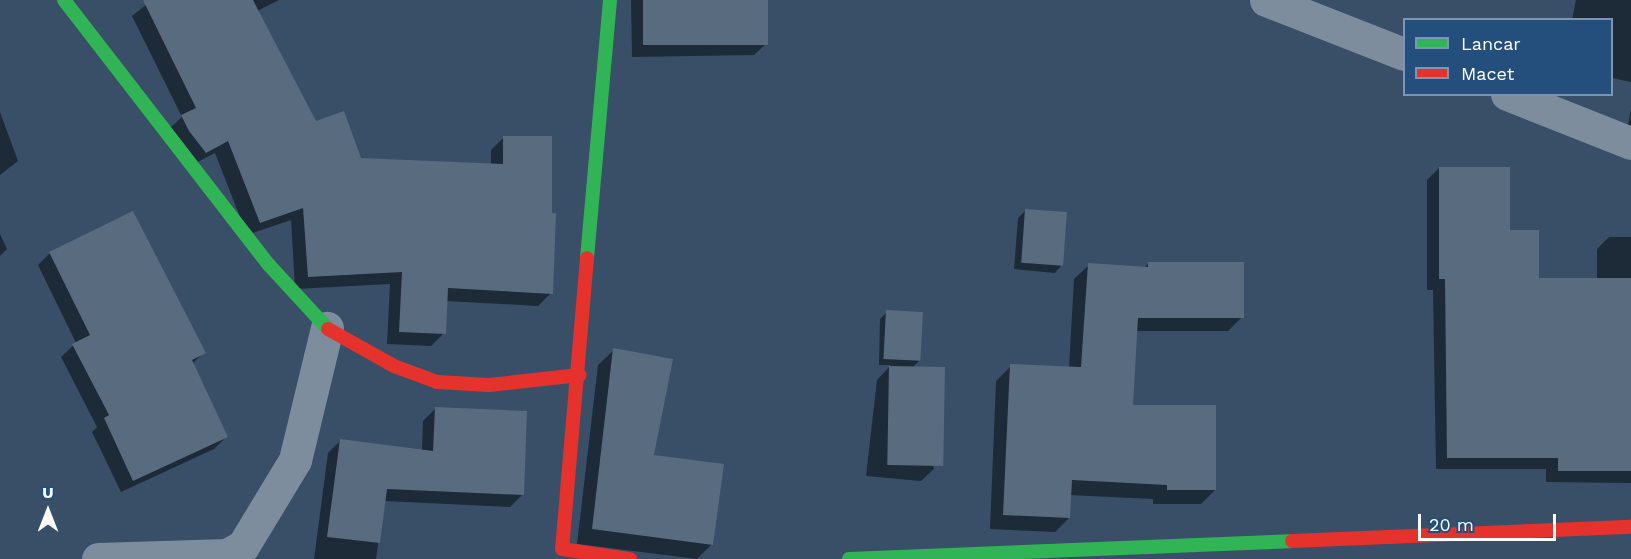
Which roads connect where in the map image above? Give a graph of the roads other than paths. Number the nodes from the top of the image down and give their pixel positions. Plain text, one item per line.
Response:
1 (64, 0) edge
2 (610, 0) edge
3 (1266, 0) edge
4 (1403, 54) edge
5 (1512, 96) edge
6 (1631, 143) edge
7 (327, 328) junction
8 (579, 375) junction
9 (1631, 527) edge
10 (561, 554) edge
11 (98, 559) edge
12 (630, 559) edge
13 (849, 559) edge

1 - 7 street
2 - 8 street
3 - 4 street
5 - 6 street
7 - 8 street
7 - 11 street
8 - 10 street
9 - 13 street
10 - 12 street

